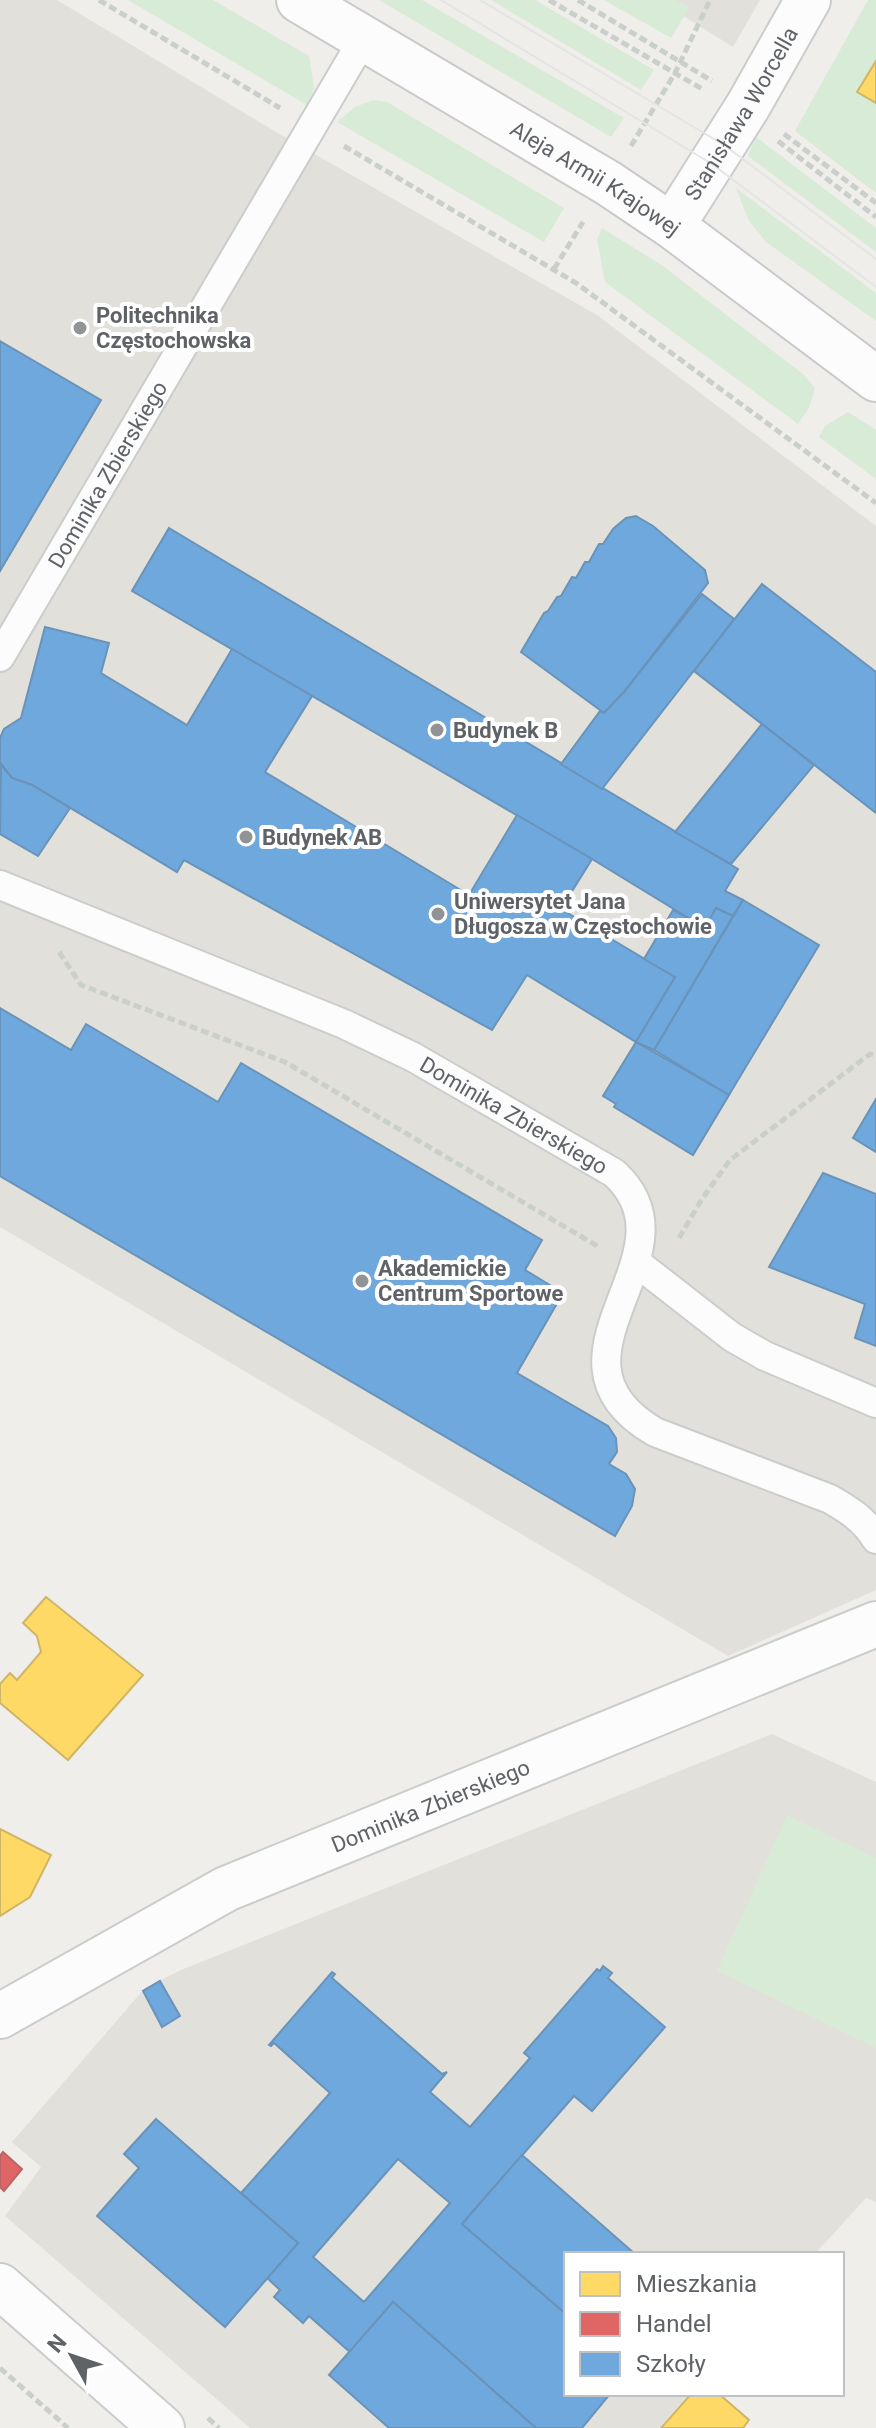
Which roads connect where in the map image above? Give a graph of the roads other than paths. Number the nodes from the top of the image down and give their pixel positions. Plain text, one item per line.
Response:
1 (299, 0) edge
2 (808, 0) edge
3 (364, 38) junction
4 (672, 226) junction
5 (876, 379) edge
6 (0, 657) edge
7 (0, 885) edge
8 (636, 1265) junction
9 (876, 1403) edge
10 (876, 1539) edge
11 (876, 1624) edge
12 (0, 2016) edge
13 (0, 2286) edge
14 (162, 2428) edge

1 - 3 street, Aleja Armii Krajowej
2 - 4 street, Stanisława Worcella
3 - 4 street, Aleja Armii Krajowej
3 - 6 lane, Dominika Zbierskiego
4 - 5 street, Aleja Armii Krajowej
7 - 8 lane, Dominika Zbierskiego
8 - 9 lane
8 - 10 lane, Dominika Zbierskiego
11 - 12 street, Dominika Zbierskiego
13 - 14 street

